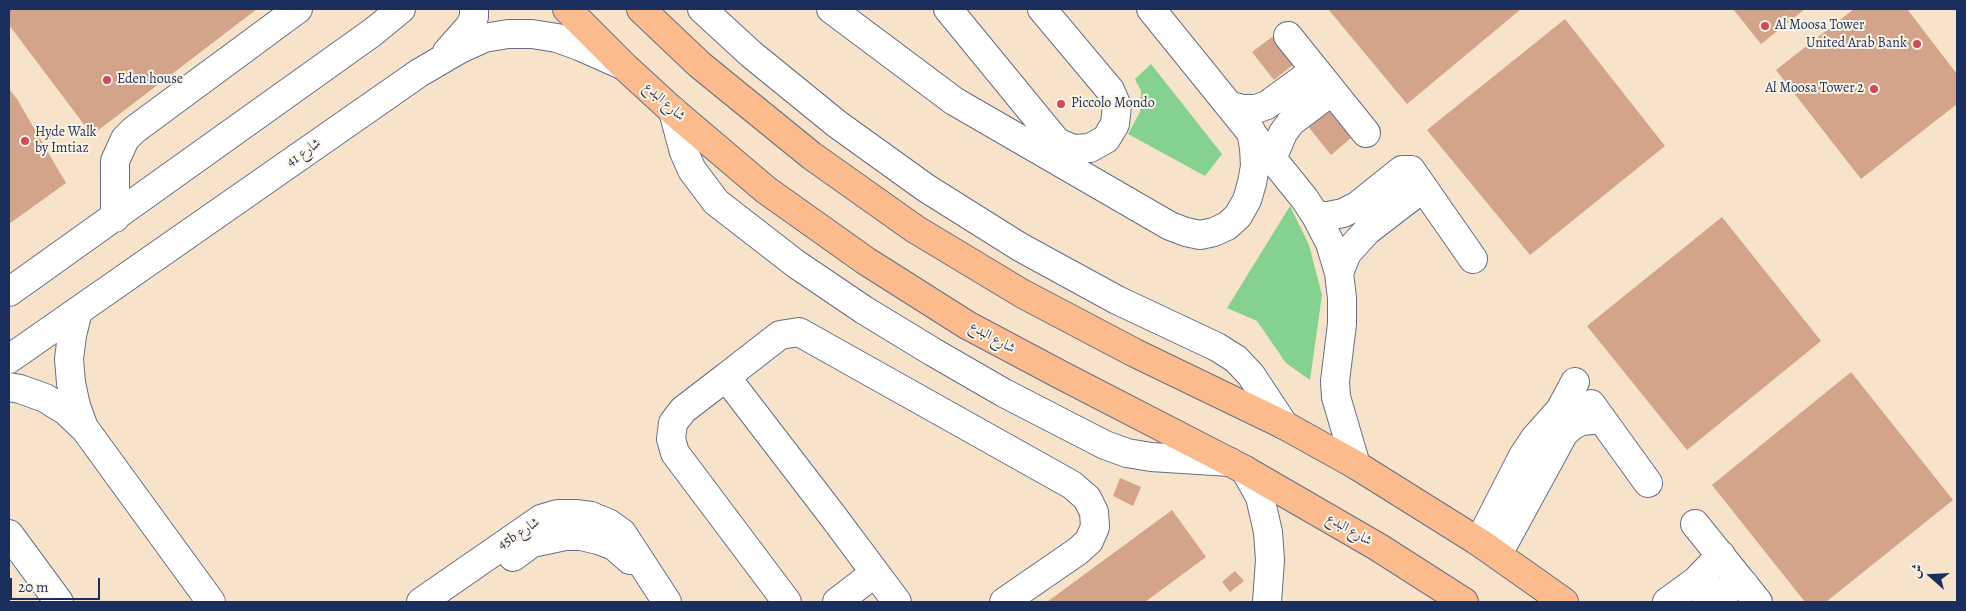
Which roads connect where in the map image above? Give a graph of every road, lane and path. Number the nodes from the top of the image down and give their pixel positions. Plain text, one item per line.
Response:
1 (298, 9) edge
2 (400, 9) edge
3 (474, 9) edge
4 (567, 9) edge
5 (641, 9) edge
6 (702, 9) edge
7 (831, 9) edge
8 (948, 9) edge
9 (1042, 9) edge
10 (1151, 9) edge
11 (1288, 36) dead end
12 (441, 59) junction
13 (624, 66) junction
14 (1315, 70) junction
15 (1332, 91) junction
16 (1230, 106) junction
17 (673, 110) junction
18 (1250, 131) junction
19 (1366, 133) dead end
20 (1057, 142) junction
21 (1272, 159) junction
22 (1072, 169) junction
23 (1423, 188) junction
24 (1316, 216) junction
25 (115, 218) junction
26 (1473, 259) dead end
27 (1338, 273) junction
28 (9, 292) edge
29 (78, 311) junction
30 (9, 360) edge
31 (726, 378) junction
32 (9, 388) edge
33 (1602, 419) junction
34 (1284, 425) junction
35 (85, 429) junction
36 (1356, 464) junction
37 (1238, 466) junction
38 (1648, 483) dead end
39 (1695, 524) dead end
40 (9, 534) edge
41 (1489, 548) junction
42 (1721, 555) junction
43 (647, 573) junction
44 (875, 573) junction
45 (1751, 593) edge
46 (60, 602) edge
47 (211, 602) edge
48 (421, 602) edge
49 (448, 602) edge
50 (667, 602) edge
51 (787, 602) edge
52 (837, 602) edge
53 (897, 602) edge
54 (1004, 602) edge
55 (1267, 602) edge
56 (1464, 602) edge
57 (1564, 602) edge
58 (1667, 602) edge
59 (1708, 602) edge

1 - 25 street
2 - 25 street
3 - 12 street
4 - 13 main road, شارع البدع
5 - 34 main road
6 - 34 street
7 - 22 street
8 - 20 street
9 - 20 street
10 - 16 street
11 - 14 street
12 - 13 street, شارع 41
12 - 29 street, شارع 41
13 - 17 main road, شارع البدع
14 - 15 street
14 - 16 street
15 - 19 street
15 - 21 street
16 - 18 street
17 - 37 main road, شارع البدع
17 - 37 street
18 - 21 street
18 - 22 street
20 - 22 street
21 - 24 street
23 - 24 street
23 - 26 street
23 - 27 street
24 - 27 street
25 - 28 street
27 - 36 street
29 - 30 street, شارع 41
29 - 35 street
31 - 44 street
31 - 51 street
31 - 54 street
32 - 35 street
33 - 38 street
33 - 41 street
33 - 41 street
34 - 36 main road
35 - 47 street
36 - 41 main road
37 - 55 street
37 - 56 main road, شارع البدع
39 - 42 street
40 - 46 street
41 - 57 main road
42 - 45 street
42 - 58 street
43 - 48 street, 45b شارع
43 - 49 street, 45b شارع
43 - 50 street
44 - 52 street
44 - 53 street
45 - 59 street

